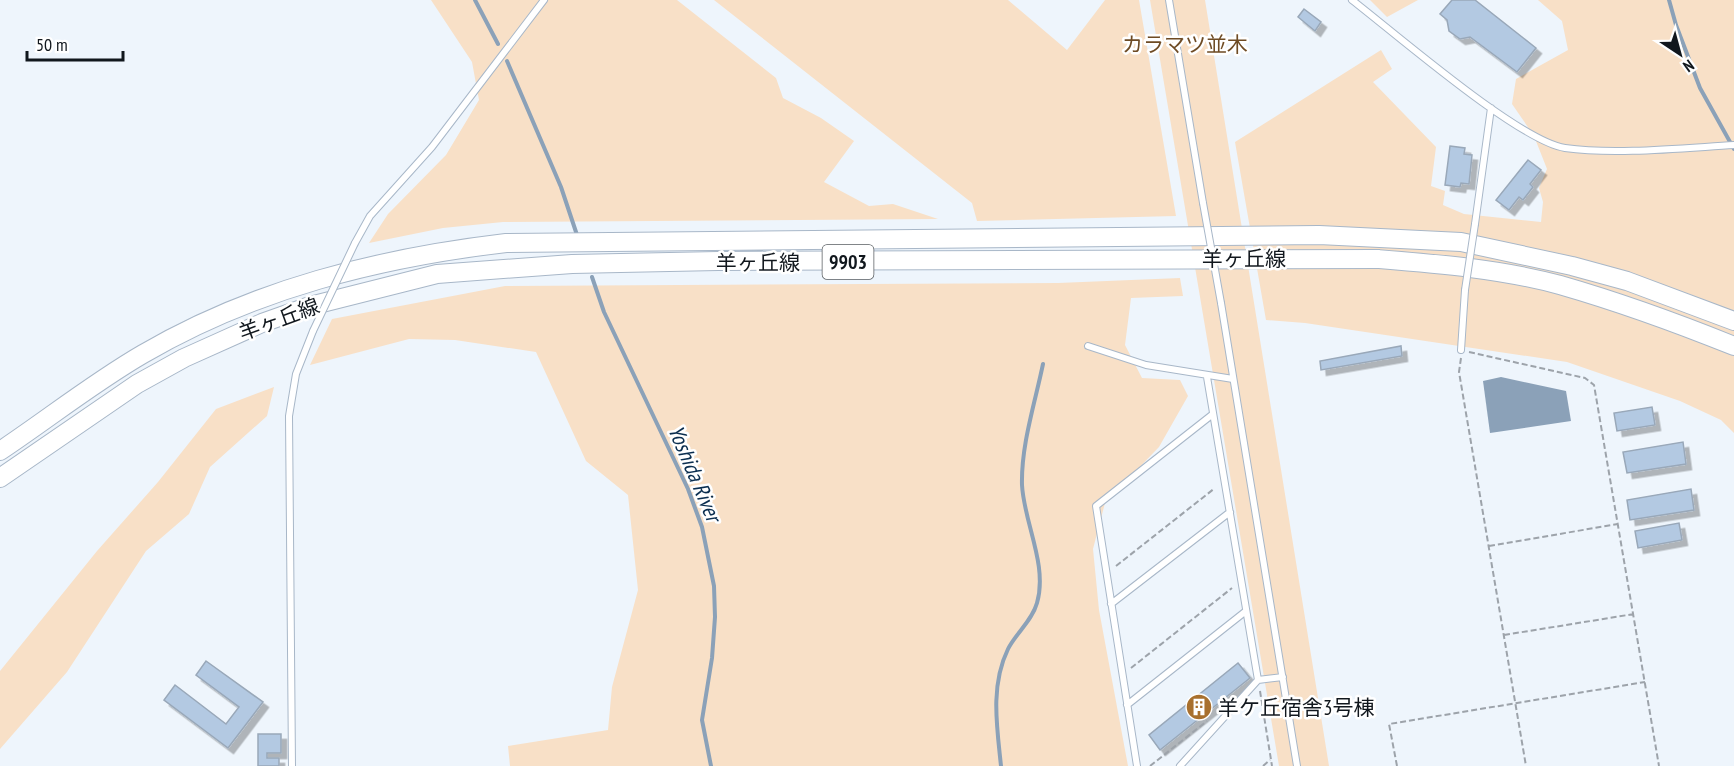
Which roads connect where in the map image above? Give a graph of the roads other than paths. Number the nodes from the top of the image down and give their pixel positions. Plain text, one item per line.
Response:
1 (544, 0) edge
2 (1169, 0) edge
3 (1352, 0) edge
4 (1491, 108) junction
5 (1734, 146) edge
6 (1734, 321) edge
7 (1088, 346) dead end
8 (1734, 346) edge
9 (1461, 350) road end
10 (1207, 377) junction
11 (1233, 379) junction
12 (1213, 414) junction
13 (0, 451) edge
14 (0, 477) edge
15 (1230, 512) junction
16 (1112, 604) junction
17 (1246, 611) dead end
18 (1283, 676) junction
19 (1258, 680) junction
20 (1127, 705) junction
21 (292, 766) edge
22 (1137, 766) edge
23 (1180, 766) edge
24 (1298, 766) edge

1 - 21 lane, bridge
2 - 11 lane, bridge
3 - 4 lane
4 - 5 lane
4 - 9 lane, bridge
6 - 13 main road, 羊ヶ丘線 / 9903
7 - 10 lane
8 - 14 main road, 羊ヶ丘線 / 9903
10 - 11 lane
10 - 12 lane
11 - 18 lane
12 - 15 lane
12 - 16 lane
15 - 16 lane
15 - 19 lane
16 - 20 lane
17 - 20 lane
18 - 19 lane
18 - 24 lane
19 - 23 lane
20 - 22 lane

